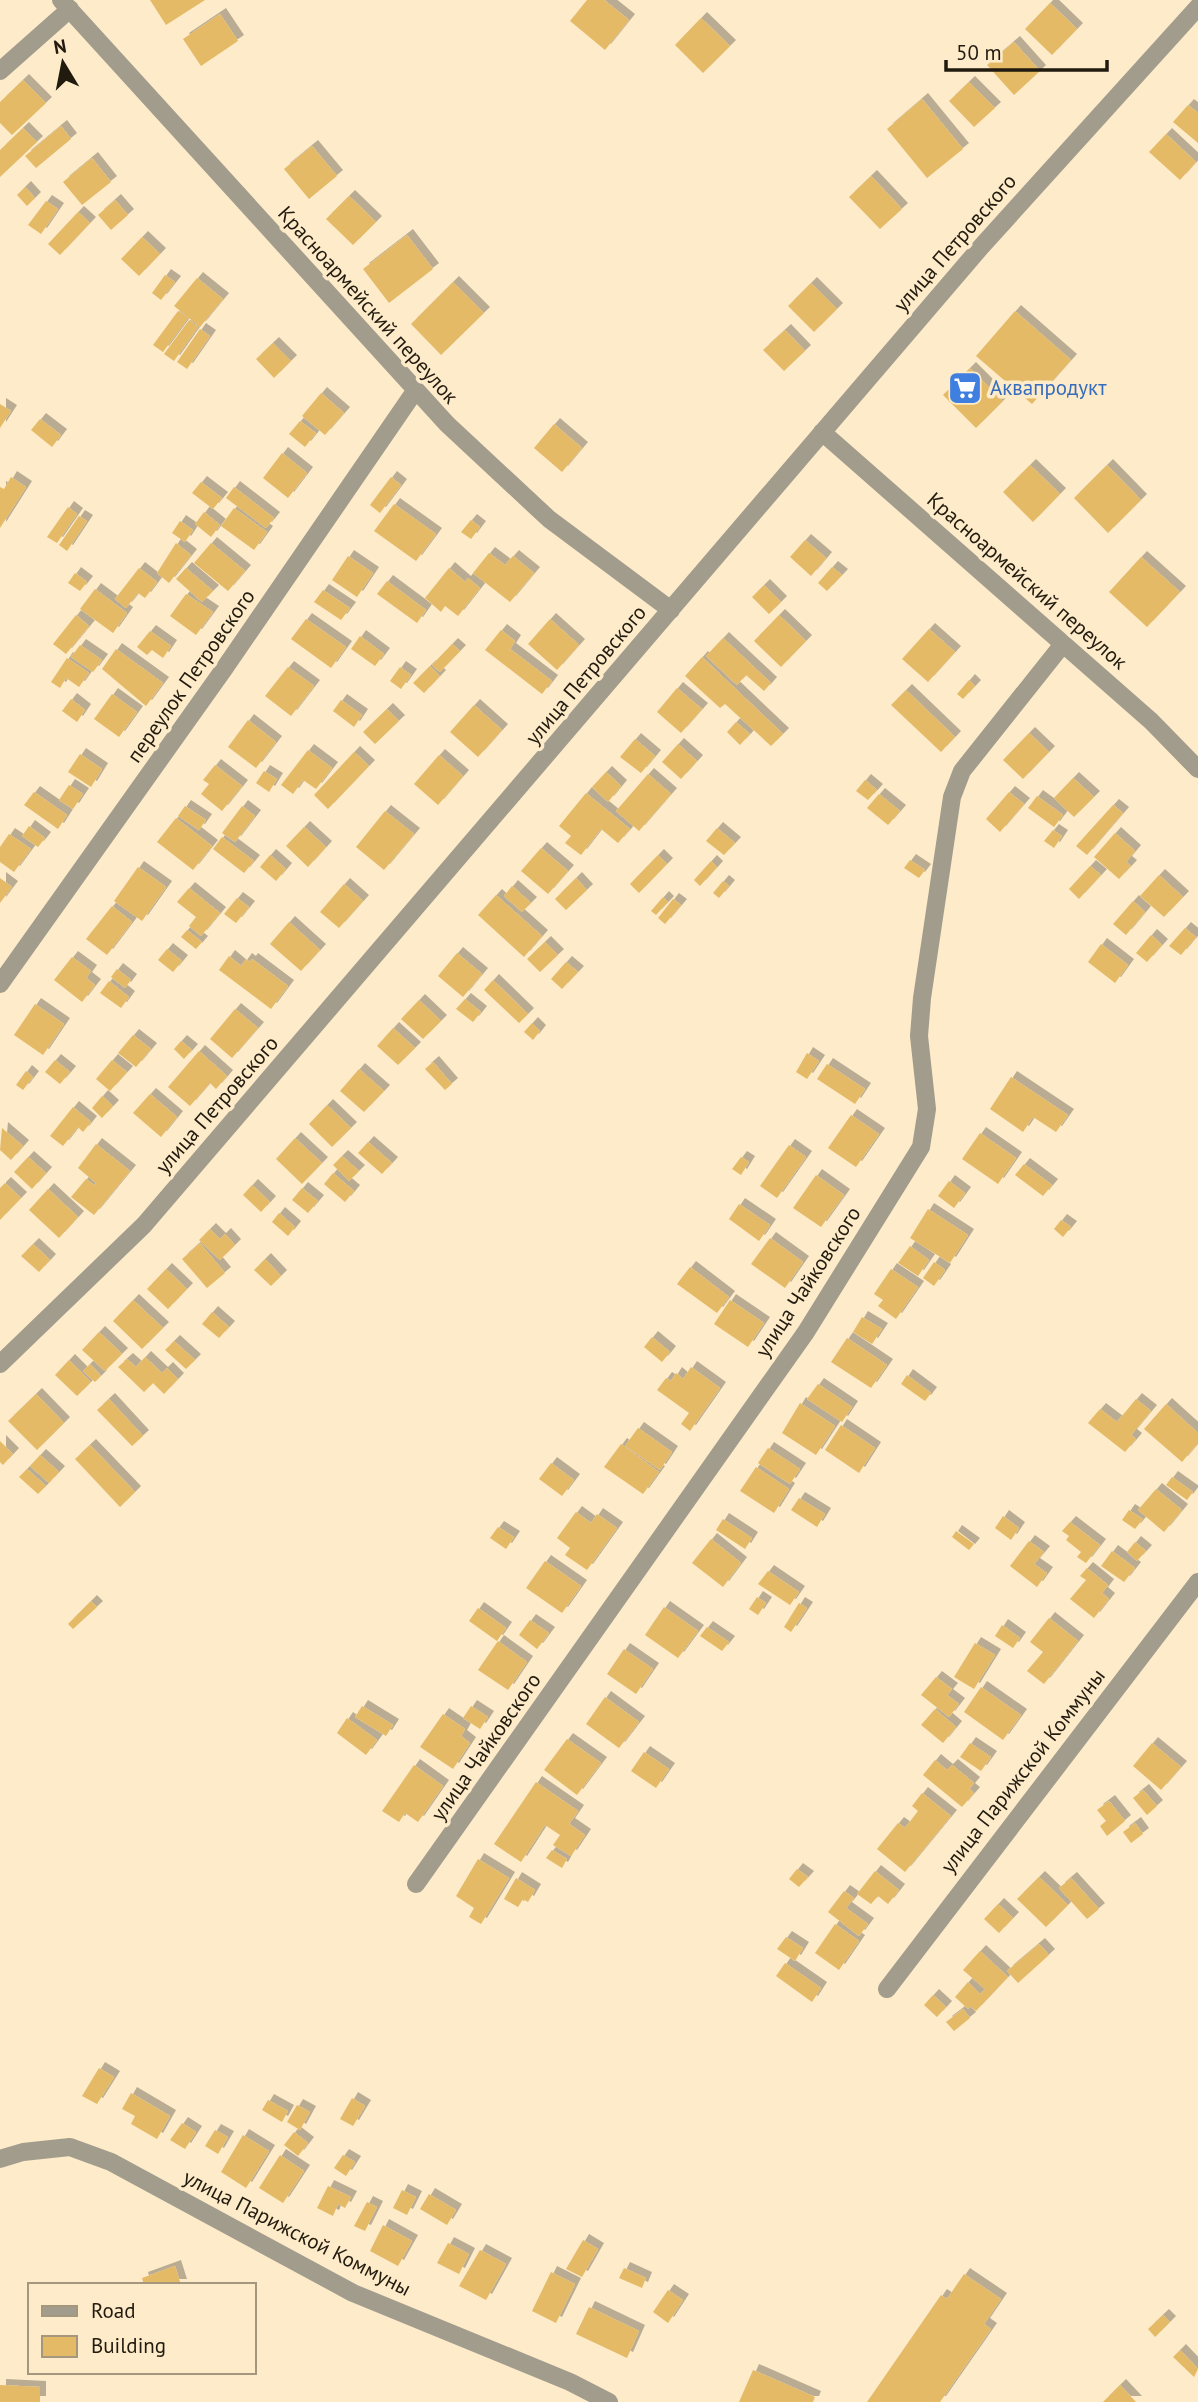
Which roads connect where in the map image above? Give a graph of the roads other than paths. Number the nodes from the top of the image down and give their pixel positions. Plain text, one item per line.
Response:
1 (65, 4) edge
2 (1198, 7) edge
3 (0, 71) edge
4 (415, 391) junction
5 (822, 432) junction
6 (671, 610) junction
7 (1063, 644) junction
8 (1198, 769) edge
9 (0, 984) edge
10 (0, 1364) edge
11 (1198, 1582) edge
12 (416, 1884) dead end
13 (887, 1989) dead end
14 (0, 2160) edge
15 (609, 2402) edge

1 - 3 street
1 - 4 street, Красноармейский переулок
2 - 5 street, улица Петровского
4 - 6 street, Красноармейский переулок
4 - 9 street, переулок Петровского
5 - 6 street, улица Петровского
5 - 7 street, Красноармейский переулок
6 - 10 street, улица Петровского
7 - 8 street, Красноармейский переулок
7 - 12 street, улица Чайковского
11 - 13 street, улица Парижской Коммуны
14 - 15 street, улица Парижской Коммуны

